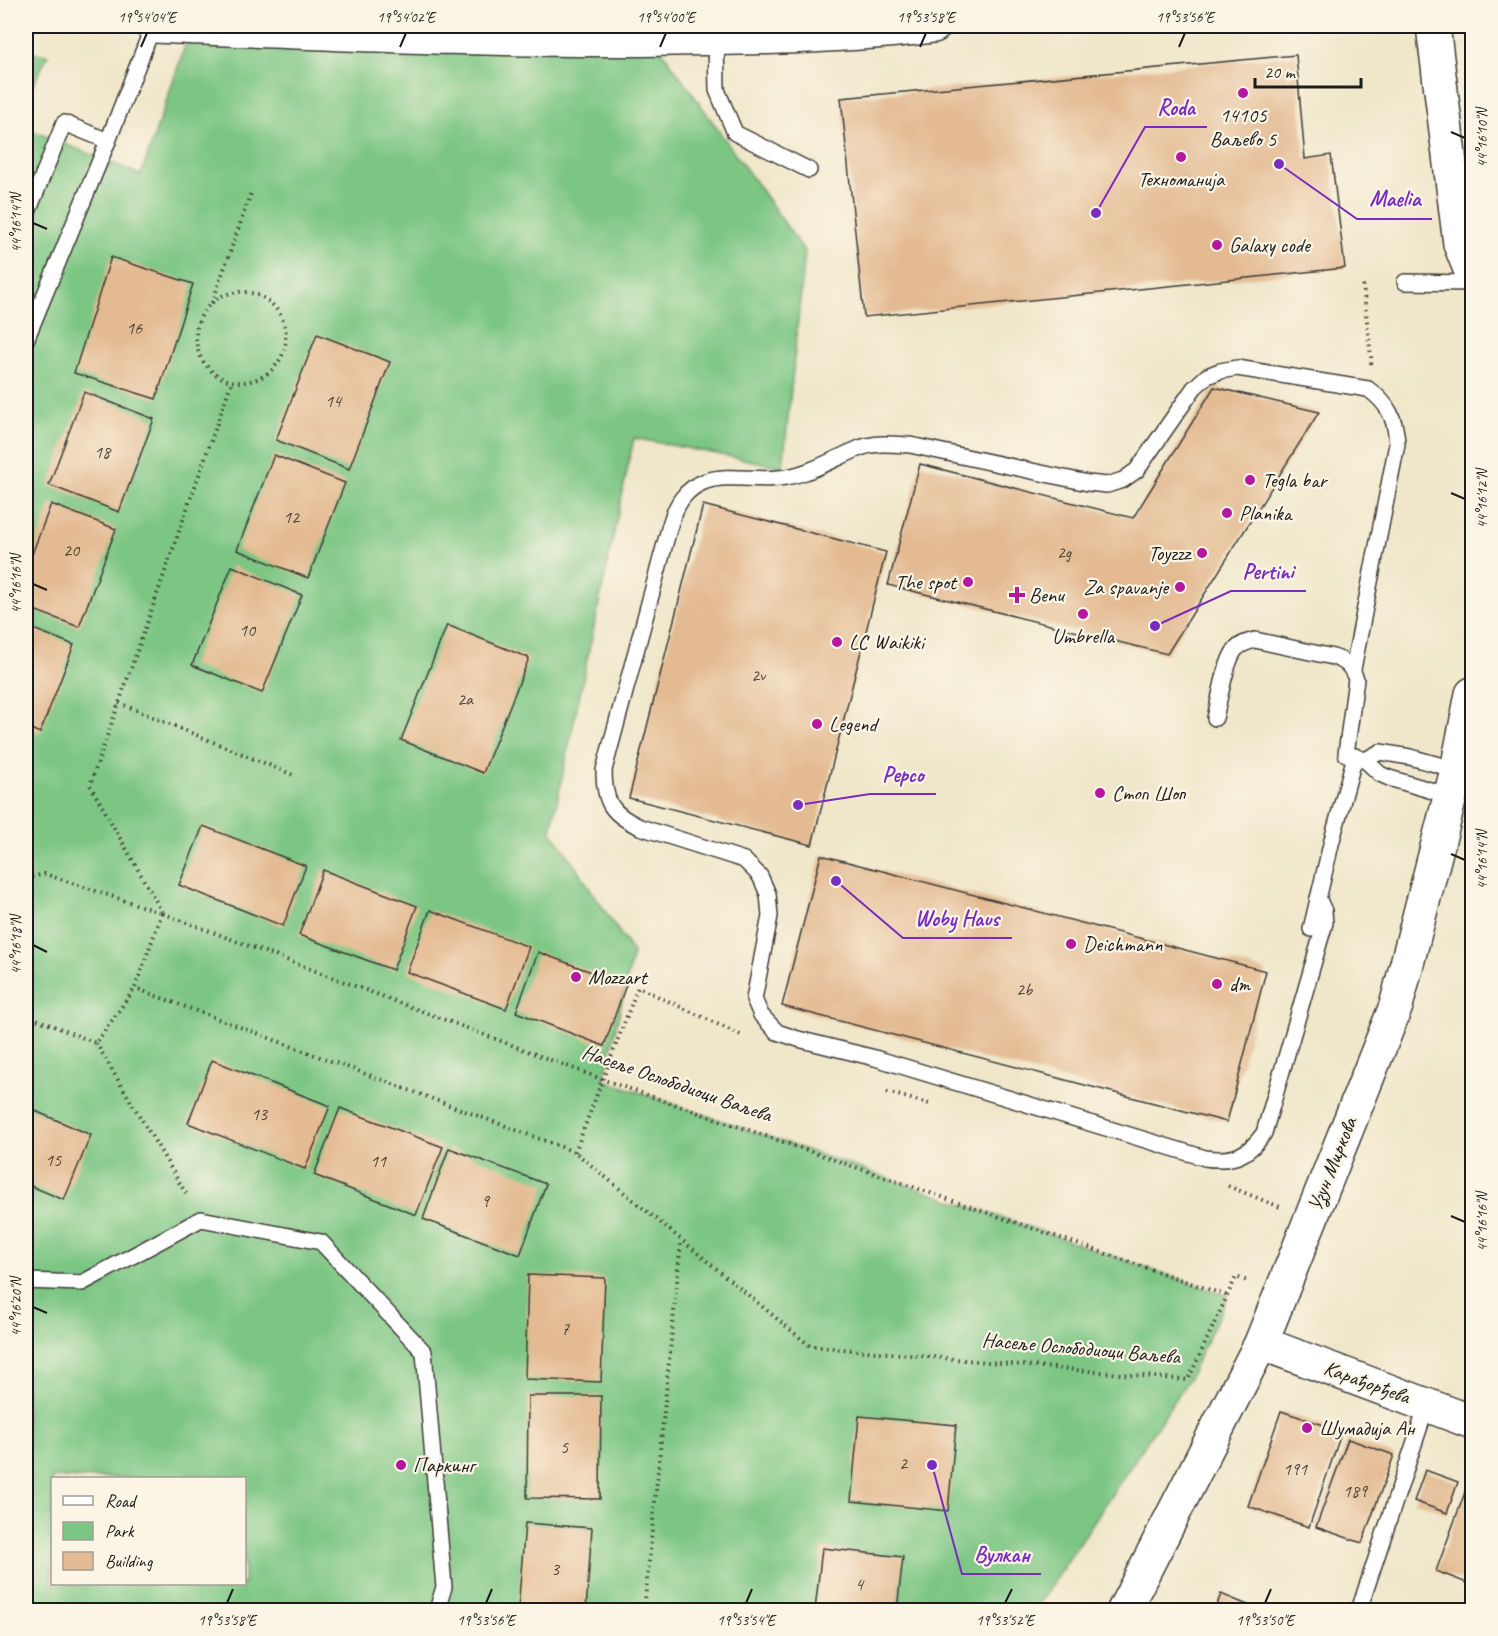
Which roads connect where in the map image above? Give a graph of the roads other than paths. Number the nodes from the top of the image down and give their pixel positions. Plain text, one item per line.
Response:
1 (153, 26) edge
2 (934, 26) edge
3 (1433, 26) edge
4 (716, 39) junction
5 (108, 141) junction
6 (809, 170) dead end
7 (26, 217) edge
8 (1473, 274) edge
9 (1405, 282) dead end
10 (1473, 283) edge
11 (26, 340) edge
12 (1353, 669) junction
13 (1473, 694) edge
14 (1215, 718) dead end
15 (1360, 758) junction
16 (1454, 783) junction
17 (1318, 898) junction
18 (1311, 929) dead end
19 (26, 1281) edge
20 (1261, 1343) junction
21 (1427, 1405) junction
22 (1473, 1422) edge
23 (437, 1611) edge
24 (1124, 1611) edge
25 (1359, 1611) edge

1 - 4 street
1 - 5 lane
2 - 4 street
3 - 8 street
4 - 6 lane
5 - 7 lane
5 - 11 lane
9 - 10 lane
12 - 14 lane
12 - 15 lane
12 - 17 lane
13 - 16 street, Узун Миркова
15 - 16 lane
15 - 16 lane
15 - 17 lane
16 - 20 street, Узун Миркова
17 - 18 lane
19 - 23 lane
20 - 21 street, Карађорђева
20 - 24 street, Узун Миркова
21 - 22 street, Карађорђева
21 - 25 lane

